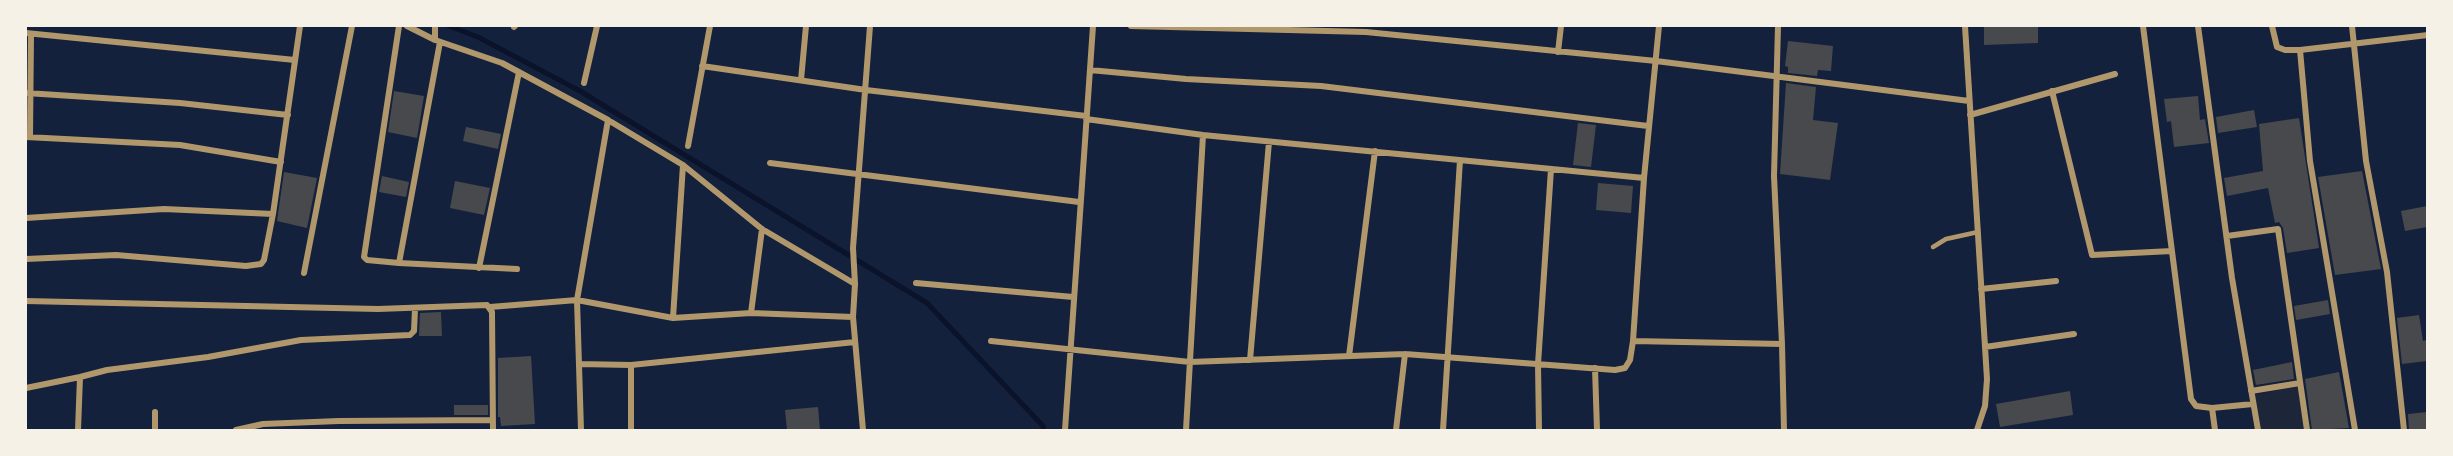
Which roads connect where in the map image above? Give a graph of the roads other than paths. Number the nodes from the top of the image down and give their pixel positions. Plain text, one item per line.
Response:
1 (300, 26) edge
2 (352, 26) edge
3 (399, 26) edge
4 (407, 26) edge
5 (435, 26) edge
6 (597, 26) edge
7 (710, 26) edge
8 (806, 26) edge
9 (870, 26) edge
10 (1093, 26) edge
11 (1131, 26) edge
12 (1561, 26) edge
13 (1659, 26) edge
14 (1778, 26) edge
15 (1965, 26) edge
16 (2143, 26) edge
17 (2198, 26) edge
18 (2272, 26) edge
19 (2352, 26) edge
20 (28, 34) edge
21 (2427, 35) edge
22 (437, 39) junction
23 (2354, 42) junction
24 (2300, 50) junction
25 (1558, 52) junction
26 (295, 60) junction
27 (1656, 61) junction
28 (702, 66) junction
29 (1090, 70) junction
30 (519, 72) junction
31 (2115, 74) dead end
32 (1776, 77) junction
33 (801, 80) junction
34 (584, 83) dead end
35 (866, 90) junction
36 (2052, 91) junction
37 (28, 93) edge
38 (1969, 101) junction
39 (288, 115) junction
40 (1970, 115) junction
41 (1086, 116) junction
42 (608, 120) junction
43 (1648, 126) junction
44 (1203, 135) junction
45 (28, 137) edge
46 (1269, 142) junction
47 (688, 146) dead end
48 (1376, 151) junction
49 (1460, 160) junction
50 (281, 162) junction
51 (770, 163) dead end
52 (683, 165) junction
53 (1551, 169) junction
54 (860, 176) junction
55 (1644, 178) junction
56 (1079, 202) junction
57 (273, 214) junction
58 (26, 218) edge
59 (762, 229) junction
60 (1978, 232) junction
61 (2227, 237) junction
62 (1933, 247) dead end
63 (2172, 251) junction
64 (26, 259) edge
65 (399, 264) junction
66 (479, 268) junction
67 (517, 269) dead end
68 (304, 273) dead end
69 (2056, 281) dead end
70 (916, 283) dead end
71 (855, 284) junction
72 (1982, 290) junction
73 (1073, 297) junction
74 (577, 300) junction
75 (26, 301) edge
76 (490, 307) junction
77 (415, 309) junction
78 (751, 314) junction
79 (853, 317) junction
80 (673, 318) junction
81 (2074, 334) dead end
82 (991, 340) dead end
83 (1633, 341) junction
84 (855, 342) junction
85 (1782, 344) junction
86 (1070, 347) junction
87 (1985, 347) junction
88 (1405, 354) junction
89 (1349, 356) junction
90 (1449, 358) junction
91 (1250, 360) junction
92 (1190, 362) junction
93 (579, 364) junction
94 (1538, 364) junction
95 (630, 365) junction
96 (1596, 368) junction
97 (80, 377) junction
98 (2300, 383) junction
99 (26, 388) edge
100 (2251, 392) junction
101 (2253, 404) junction
102 (2212, 408) junction
103 (155, 412) dead end
104 (493, 420) junction
105 (78, 430) edge
106 (155, 430) edge
107 (236, 430) edge
108 (494, 430) edge
109 (581, 430) edge
110 (631, 430) edge
111 (863, 430) edge
112 (1065, 430) edge
113 (1186, 430) edge
114 (1396, 430) edge
115 (1443, 430) edge
116 (1539, 430) edge
117 (1597, 430) edge
118 (1784, 430) edge
119 (1977, 430) edge
120 (2215, 430) edge
121 (2258, 430) edge
122 (2307, 430) edge
123 (2355, 430) edge
124 (2404, 430) edge

1 - 26 street
2 - 68 street
3 - 65 street
4 - 22 street
5 - 22 street
6 - 34 street
7 - 28 street
8 - 33 street
9 - 35 street
10 - 29 street
11 - 25 street
12 - 25 street
13 - 27 street
14 - 32 street
15 - 38 street
16 - 63 street
17 - 61 street
18 - 24 street
19 - 23 street
20 - 26 street
20 - 37 street
21 - 23 street
22 - 30 street
22 - 65 street
23 - 24 street
23 - 124 street
24 - 123 street
25 - 27 street
26 - 39 street
27 - 32 street
27 - 43 street
28 - 33 street
28 - 47 street
29 - 41 street
29 - 43 street
30 - 42 street
30 - 66 street
31 - 36 street
32 - 38 street
32 - 85 street
33 - 35 street
35 - 41 street
35 - 54 street
36 - 40 street
36 - 63 street
37 - 39 street
37 - 45 street
38 - 40 street
39 - 50 street
40 - 60 street
41 - 44 street
41 - 56 street
42 - 52 street
42 - 74 street
43 - 55 street
44 - 46 street
44 - 92 street
45 - 50 street
46 - 48 street
46 - 91 street
48 - 49 street
48 - 89 street
49 - 53 street
49 - 90 street
50 - 57 street
51 - 54 street
52 - 59 street
52 - 80 street
53 - 55 street
53 - 94 street
54 - 56 street
54 - 71 street
55 - 83 street
56 - 73 street
57 - 58 street
57 - 64 street
59 - 71 street
59 - 78 street
60 - 62 lane
60 - 72 street
61 - 98 street
61 - 100 street
63 - 102 street
65 - 66 street
66 - 67 street
69 - 72 street
70 - 73 street
71 - 79 street
72 - 87 street
73 - 86 street
74 - 76 street
74 - 80 street
74 - 93 street
75 - 77 street
76 - 77 street
76 - 104 street
77 - 97 street
78 - 79 street
78 - 80 street
79 - 84 street
81 - 87 street
82 - 86 street
83 - 85 street
83 - 96 street
84 - 95 street
84 - 111 street
85 - 118 street
86 - 92 street
86 - 112 street
87 - 119 street
88 - 89 street
88 - 90 street
88 - 114 street
89 - 91 street
90 - 94 street
90 - 115 street
91 - 92 street
92 - 113 street
93 - 95 street
93 - 109 street
94 - 96 street
94 - 116 street
95 - 110 street
96 - 117 street
97 - 99 street
97 - 105 street
98 - 100 street
98 - 122 street
100 - 101 street
101 - 102 street
101 - 121 street
102 - 120 street
103 - 106 street
104 - 107 street
104 - 108 street

